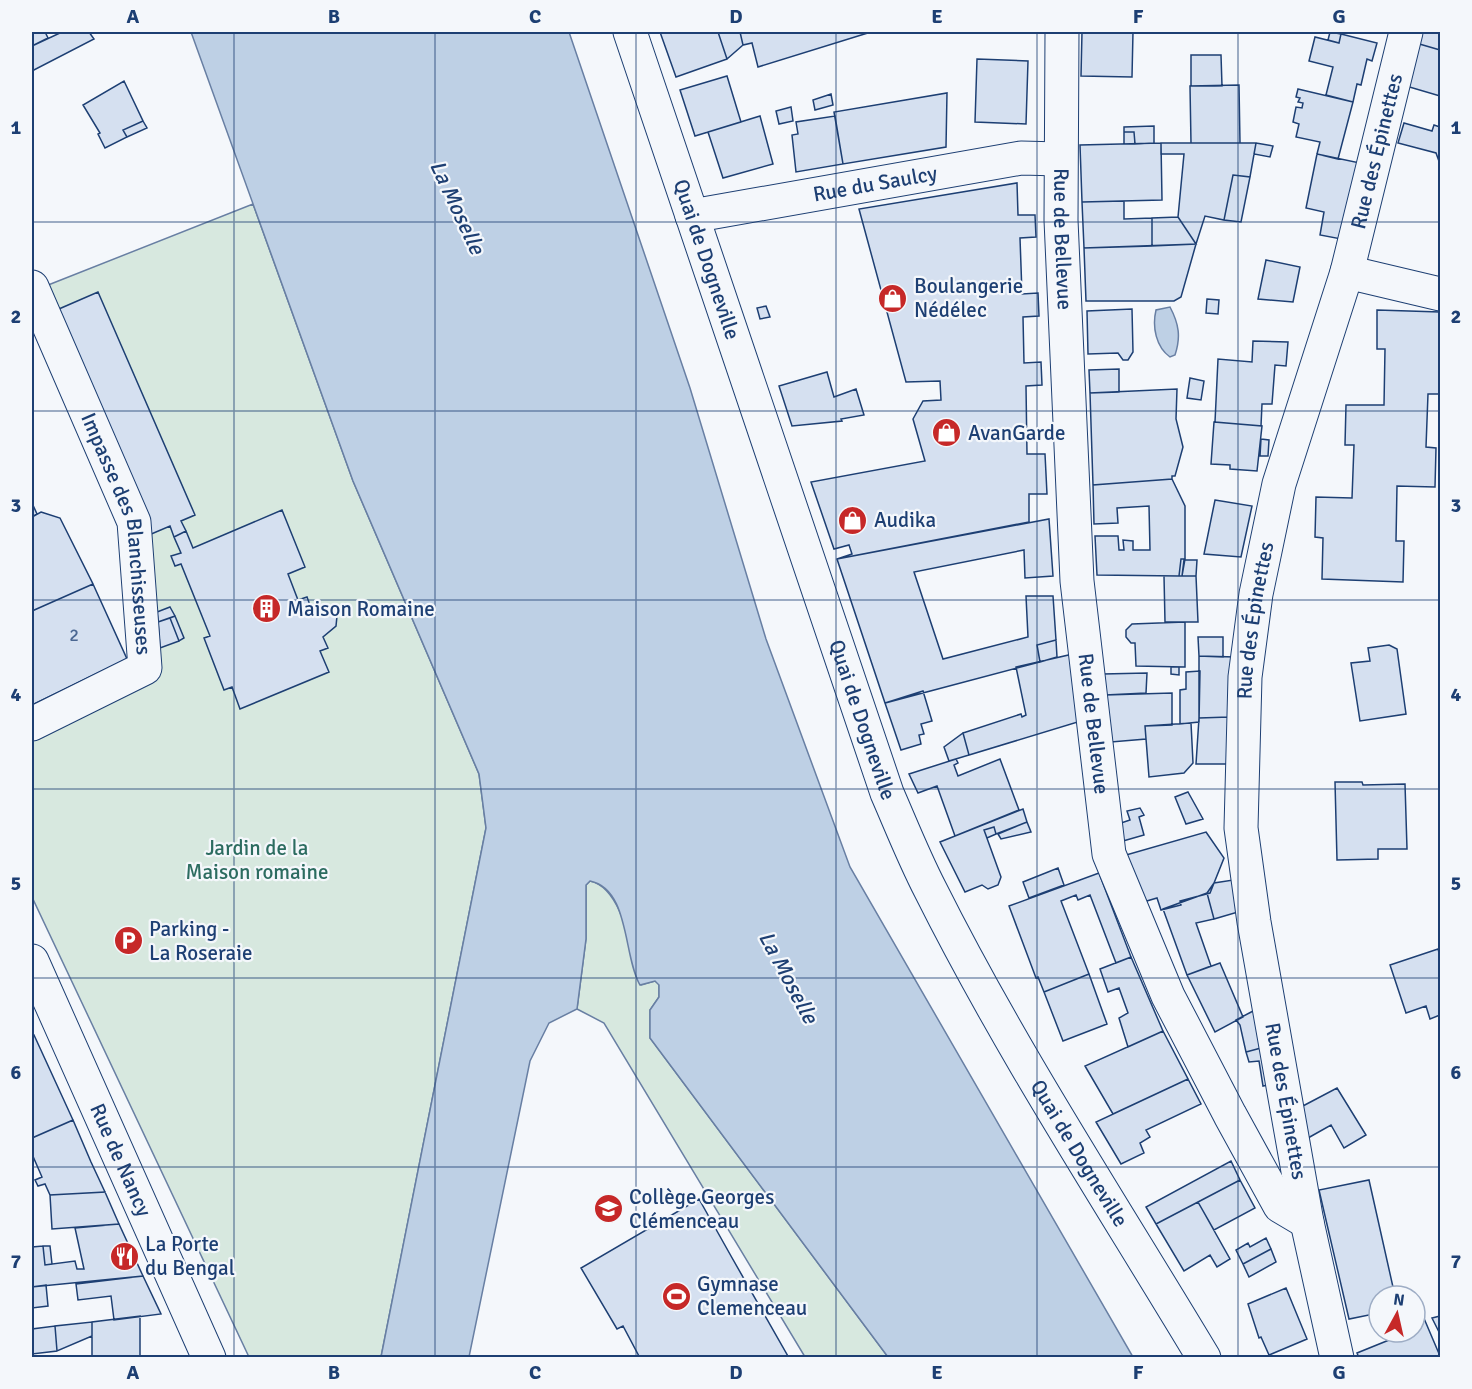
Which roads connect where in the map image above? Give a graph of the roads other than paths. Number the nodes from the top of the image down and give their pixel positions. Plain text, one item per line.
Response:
1 (630, 32) edge
2 (1062, 32) edge
3 (1406, 32) edge
4 (1060, 159) junction
5 (692, 216) junction
6 (1347, 272) junction
7 (32, 287) edge
8 (1440, 294) edge
9 (32, 724) edge
10 (32, 961) edge
11 (1306, 1222) junction
12 (209, 1358) edge
13 (1204, 1358) edge
14 (1337, 1358) edge

1 - 5 street, Quai de Dogneville
2 - 4 street, Rue de Bellevue
3 - 6 street, Rue des Épinettes
4 - 5 street, Rue du Saulcy
4 - 11 street, Rue de Bellevue
5 - 13 street, Quai de Dogneville
6 - 8 street
6 - 11 street, Rue des Épinettes
7 - 9 street, Impasse des Blanchisseuses
10 - 12 street, Rue de Nancy
11 - 14 street

